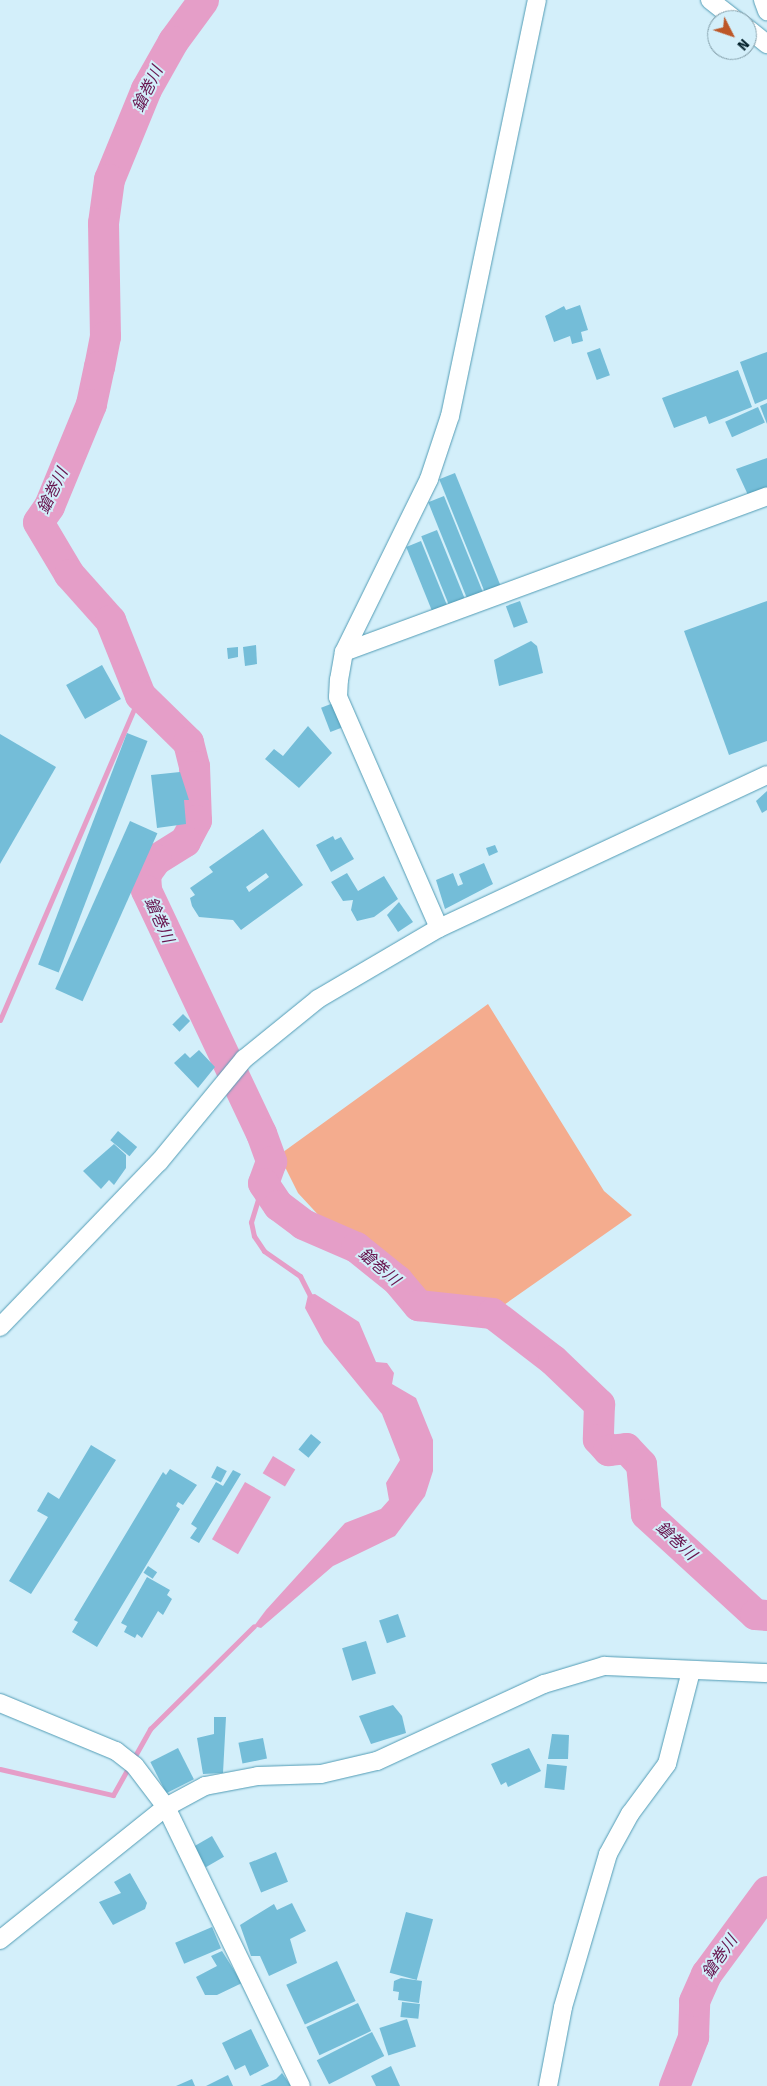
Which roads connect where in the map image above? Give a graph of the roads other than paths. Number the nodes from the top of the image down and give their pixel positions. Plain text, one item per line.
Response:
1 (537, 0) edge
2 (710, 0) edge
3 (763, 0) edge
4 (723, 10) edge
5 (767, 11) edge
6 (767, 496) edge
7 (344, 652) junction
8 (767, 775) edge
9 (439, 928) junction
10 (0, 1327) edge
11 (691, 1671) junction
12 (767, 1673) edge
13 (0, 1703) edge
14 (166, 1807) junction
15 (0, 1940) edge
16 (301, 2086) edge
17 (548, 2086) edge

1 - 7 street
2 - 4 street
3 - 5 street
6 - 7 street
7 - 9 street
8 - 9 street
9 - 10 street
11 - 12 street
11 - 14 street
11 - 17 street
13 - 14 street
14 - 15 street
14 - 16 street

